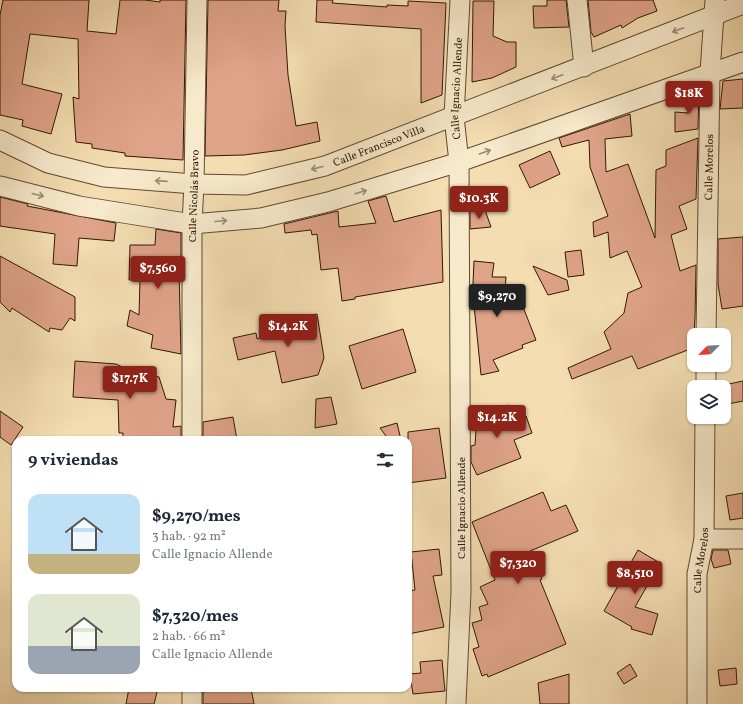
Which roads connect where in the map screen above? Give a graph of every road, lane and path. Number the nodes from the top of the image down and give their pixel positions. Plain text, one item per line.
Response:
1 (197, 0) edge
2 (460, 0) edge
3 (577, 0) edge
4 (743, 4) edge
5 (715, 8) edge
6 (743, 62) edge
7 (584, 66) junction
8 (710, 72) junction
9 (454, 117) junction
10 (0, 140) edge
11 (459, 162) junction
12 (194, 184) junction
13 (0, 186) edge
14 (192, 224) junction
15 (706, 328) edge
16 (705, 424) edge
17 (192, 436) edge
18 (704, 539) junction
19 (743, 539) edge
20 (192, 692) edge
21 (192, 704) edge
22 (456, 704) edge
23 (697, 704) edge

1 - 12 street, Calle Nicolás Bravo
2 - 9 street, Calle Ignacio Allende
3 - 7 street
4 - 5 street, Calle Francisco Villa
5 -> 7 street, Calle Francisco Villa
5 - 8 street, Calle Morelos
6 - 8 street
7 -> 9 street, Calle Francisco Villa
11 -> 8 street
8 - 15 street, Calle Morelos
9 - 11 street, Calle Ignacio Allende
9 -> 12 street, Calle Francisco Villa
12 -> 10 street, Calle Francisco Villa
14 -> 11 street
11 - 22 street, Calle Ignacio Allende
12 - 14 street, Calle Nicolás Bravo
13 -> 14 street
14 - 17 street, Calle Nicolás Bravo
16 - 18 street, Calle Morelos
18 - 19 street
18 - 23 street, Calle Morelos
20 - 21 street

